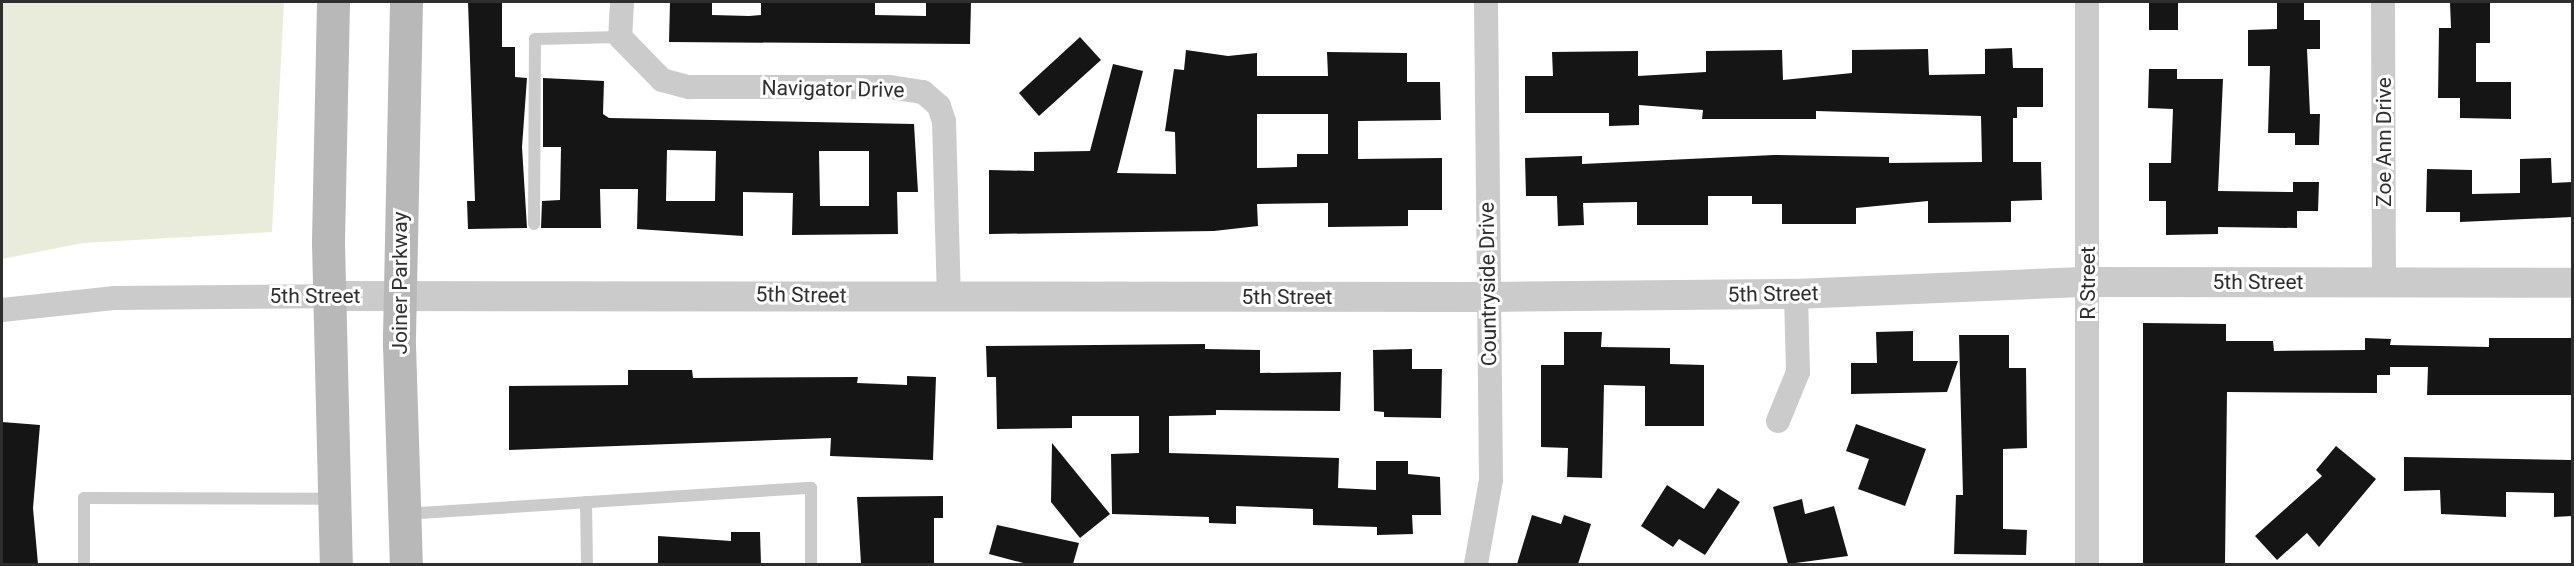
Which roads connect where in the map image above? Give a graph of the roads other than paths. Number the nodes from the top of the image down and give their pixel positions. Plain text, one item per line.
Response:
1 (333, 2) edge
2 (406, 2) edge
3 (622, 2) edge
4 (1486, 2) edge
5 (2087, 2) edge
6 (2383, 2) edge
7 (620, 37) junction
8 (534, 224) dead end
9 (2088, 282) junction
10 (2384, 282) junction
11 (2572, 283) edge
12 (1796, 294) junction
13 (328, 296) junction
14 (400, 296) junction
15 (950, 297) junction
16 (1488, 297) junction
17 (2, 310) edge
18 (1778, 421) dead end
19 (333, 499) junction
20 (586, 502) junction
21 (403, 514) junction
22 (84, 564) edge
23 (336, 564) edge
24 (406, 564) edge
25 (587, 564) edge
26 (811, 564) edge
27 (1476, 564) edge
28 (2087, 564) edge

1 - 13 main road
2 - 14 main road, Joiner Parkway
3 - 7 street
4 - 16 street, Countryside Drive
5 - 9 street, R Street
6 - 10 street, Zoe Ann Drive
7 - 8 lane
7 - 15 street, Navigator Drive
9 - 10 street, 5th Street
9 - 12 street, 5th Street
9 - 28 street, R Street
10 - 11 street, 5th Street
12 - 16 street, 5th Street
12 - 18 street
13 - 14 street, 5th Street
13 - 17 street, 5th Street
13 - 19 main road
14 - 15 street, 5th Street
14 - 21 main road, Joiner Parkway
15 - 16 street, 5th Street
16 - 27 street, Countryside Drive
19 - 22 lane
19 - 23 main road
20 - 21 lane
20 - 25 lane
20 - 26 lane
21 - 24 main road, Joiner Parkway

